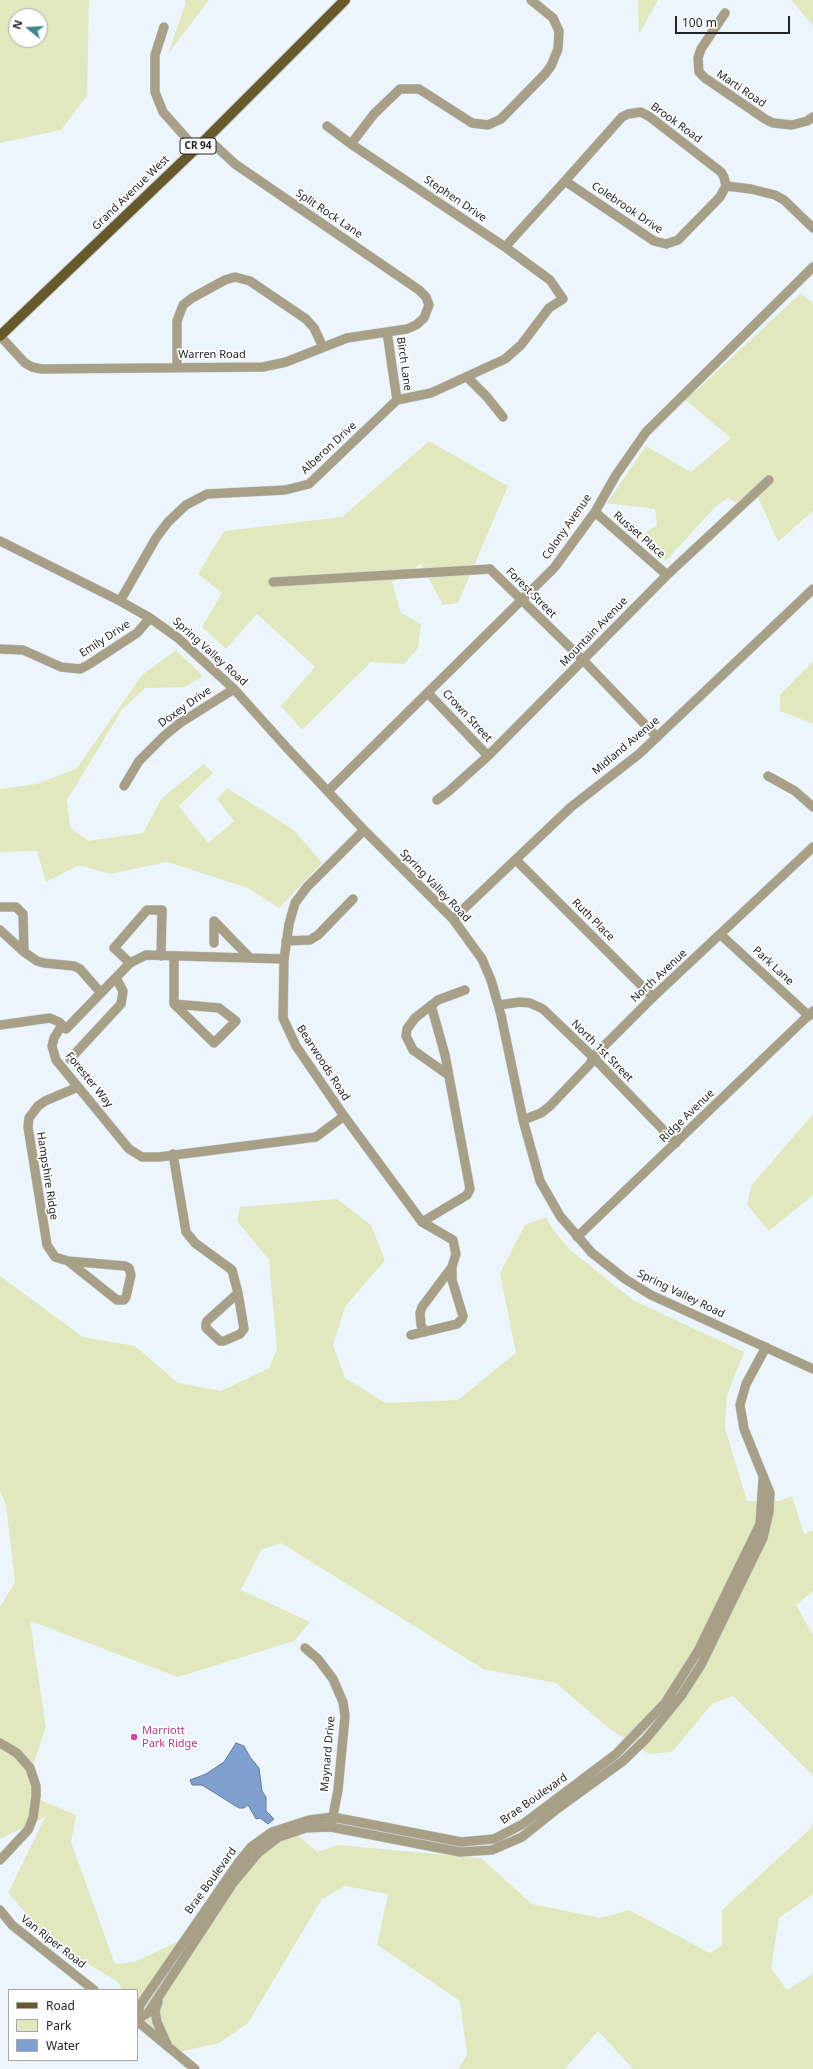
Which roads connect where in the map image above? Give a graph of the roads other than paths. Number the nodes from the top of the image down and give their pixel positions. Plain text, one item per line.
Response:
1 (345, 0) edge
2 (531, 0) edge
3 (725, 13) dead end
4 (164, 27) dead end
5 (813, 118) edge
6 (327, 126) dead end
7 (207, 138) junction
8 (351, 144) junction
9 (196, 148) junction
10 (565, 180) junction
11 (726, 186) junction
12 (813, 228) edge
13 (505, 247) junction
14 (813, 267) edge
15 (426, 314) joint
16 (387, 332) junction
17 (0, 336) edge
18 (323, 347) junction
19 (177, 367) junction
20 (467, 377) junction
21 (397, 400) junction
22 (503, 417) dead end
23 (769, 480) dead end
24 (595, 512) junction
25 (0, 541) edge
26 (667, 575) junction
27 (273, 582) dead end
28 (813, 589) edge
29 (120, 601) junction
30 (521, 602) junction
31 (150, 618) junction
32 (0, 649) edge
33 (583, 660) junction
34 (234, 689) junction
35 (428, 693) junction
36 (657, 737) junction
37 (488, 756) junction
38 (768, 776) dead end
39 (124, 786) dead end
40 (328, 791) junction
41 (436, 800) dead end
42 (813, 807) edge
43 (364, 830) junction
44 (813, 847) edge
45 (516, 860) junction
46 (353, 899) dead end
47 (0, 907) edge
48 (453, 919) junction
49 (0, 930) edge
50 (721, 934) junction
51 (286, 941) junction
52 (214, 942) dead end
53 (24, 952) junction
54 (161, 956) junction
55 (174, 956) junction
56 (250, 958) junction
57 (284, 959) junction
58 (130, 963) junction
59 (116, 978) junction
60 (465, 990) dead end
61 (101, 994) junction
62 (653, 997) junction
63 (174, 1004) junction
64 (431, 1005) junction
65 (499, 1006) junction
66 (811, 1014) edge
67 (0, 1025) edge
68 (62, 1025) junction
69 (593, 1057) junction
70 (70, 1059) dead end
71 (447, 1074) junction
72 (78, 1087) junction
73 (344, 1116) junction
74 (523, 1120) junction
75 (676, 1143) junction
76 (173, 1154) junction
77 (422, 1222) junction
78 (577, 1237) junction
79 (68, 1261) junction
80 (452, 1267) junction
81 (238, 1293) junction
82 (425, 1332) junction
83 (411, 1335) dead end
84 (766, 1347) junction
85 (813, 1369) edge
86 (764, 1474) junction
87 (305, 1648) dead end
88 (0, 1743) edge
89 (333, 1817) junction
90 (332, 1826) junction
91 (0, 1860) edge
92 (229, 1881) junction
93 (0, 1910) edge
94 (93, 1989) edge
95 (159, 1996) junction
96 (138, 2012) edge
97 (138, 2019) edge
98 (138, 2021) edge
99 (170, 2049) junction
100 (195, 2069) edge

1 - 7 main road, Grand Avenue West / CR 94
2 - 8 street
3 - 5 street, Marti Road
4 - 9 street
6 - 8 street, Stephen Drive
7 - 9 main road, Grand Avenue West / CR 94
7 - 15 street, Split Rock Lane
8 - 13 street, Stephen Drive
9 - 17 main road, Grand Avenue West / CR 94
10 - 11 street, Colebrook Drive
10 - 11 street, Brook Road
10 - 13 street, Brook Road
11 - 12 street
13 - 20 street, Stephen Drive
14 - 24 street, Colony Avenue
15 - 16 street, Warren Road
16 - 18 street, Warren Road
16 - 21 street, Birch Lane
17 - 19 street, Warren Road
18 - 19 street, Warren Road
18 - 19 street
20 - 21 street
20 - 22 street
21 - 29 street, Alberon Drive
23 - 26 street, Mountain Avenue
24 - 26 street, Russet Place
24 - 30 street, Colony Avenue
25 - 29 street, Spring Valley Road
26 - 33 street, Mountain Avenue
27 - 30 street, Forest Street
28 - 36 street, Midland Avenue
29 - 31 street, Spring Valley Road
30 - 33 street, Forest Street
30 - 35 street, Colony Avenue
31 - 32 street, Emily Drive
31 - 34 street, Spring Valley Road
33 - 36 street, Forest Street
33 - 37 street, Mountain Avenue
34 - 39 street, Doxey Drive
34 - 40 street, Spring Valley Road
35 - 37 street, Crown Street
35 - 40 street, Colony Avenue
36 - 45 street, Midland Avenue
37 - 41 street, Mountain Avenue
38 - 42 street
40 - 43 street, Spring Valley Road
43 - 48 street, Spring Valley Road
43 - 51 street, Bearwoods Road
44 - 50 street, North Avenue
45 - 48 street, Midland Avenue
45 - 62 street, Ruth Place
46 - 51 street
47 - 53 street
48 - 65 street, Spring Valley Road
49 - 53 street
50 - 62 street, North Avenue
50 - 66 street, Park Lane
51 - 57 street, Bearwoods Road
52 - 56 street
53 - 61 street
54 - 55 street
54 - 58 street
54 - 58 street
55 - 56 street
55 - 63 street
56 - 57 street
57 - 73 street, Bearwoods Road
58 - 59 street
59 - 61 street
59 - 70 street
60 - 64 street
61 - 68 street
62 - 69 street, North Avenue
63 - 63 street
64 - 71 street
64 - 71 street
65 - 69 street, North 1st Street
65 - 74 street, Spring Valley Road
66 - 75 street, Ridge Avenue
67 - 68 street
68 - 72 street, Forester Way
69 - 74 street, North Avenue
69 - 75 street, North 1st Street
71 - 77 street
72 - 76 street, Forester Way
72 - 79 street, Hampshire Ridge
73 - 76 street, Forester Way
73 - 77 street, Bearwoods Road
74 - 78 street, Spring Valley Road
75 - 78 street, Ridge Avenue
76 - 81 street
77 - 80 street, Bearwoods Road
78 - 84 street, Spring Valley Road
79 - 79 street, Hampshire Ridge
80 - 82 street, Bearwoods Road
80 - 82 street, Bearwoods Road
81 - 81 street
82 - 83 street, Bearwoods Road
84 - 85 street, Spring Valley Road
84 - 86 street, Brae Boulevard
86 - 89 street, Brae Boulevard
86 - 90 street, Brae Boulevard
87 - 89 street, Maynard Drive
88 - 91 street
89 - 90 street, Maynard Drive
89 - 92 street, Brae Boulevard
90 - 92 street, Brae Boulevard
92 - 95 street, Brae Boulevard
92 - 96 street, Brae Boulevard
93 - 94 street, Van Riper Road
95 - 97 street, Brae Boulevard
95 - 99 street, Brae Boulevard
98 - 99 street
99 - 100 street

